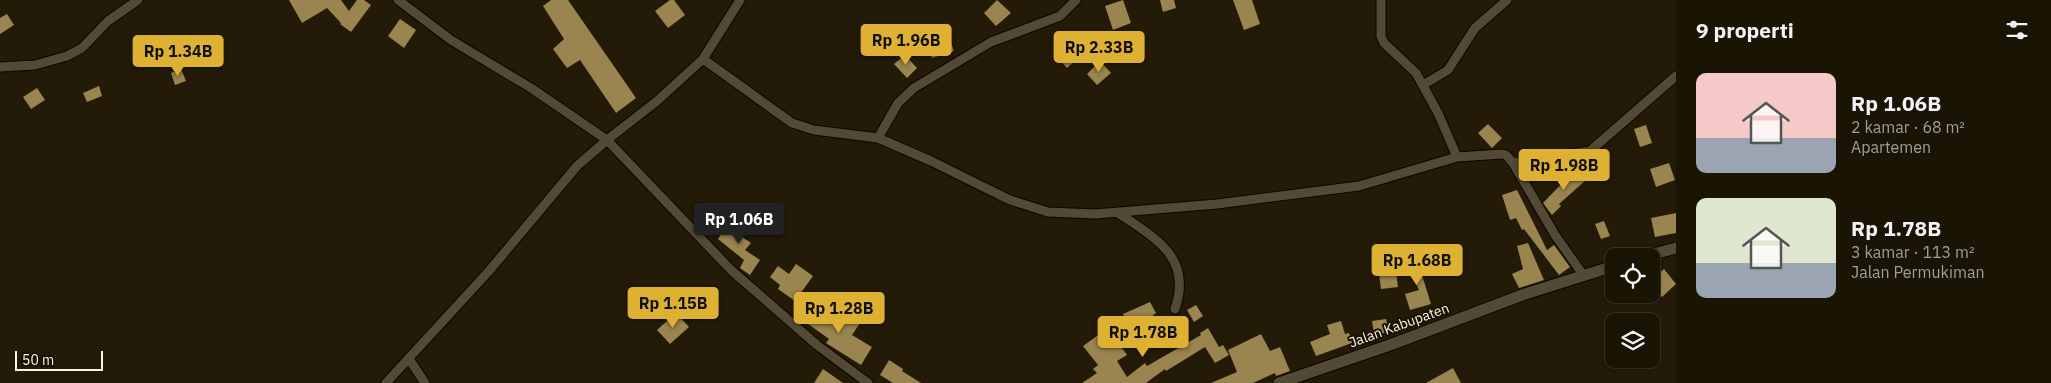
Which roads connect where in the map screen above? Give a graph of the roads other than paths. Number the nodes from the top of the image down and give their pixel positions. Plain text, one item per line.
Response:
1 (138, 0) edge
2 (398, 0) edge
3 (740, 0) edge
4 (1076, 0) edge
5 (1381, 0) edge
6 (1507, 0) edge
7 (703, 59) junction
8 (0, 67) edge
9 (1676, 76) edge
10 (1423, 85) junction
11 (878, 138) junction
12 (607, 140) junction
13 (1457, 157) junction
14 (1514, 162) junction
15 (1116, 212) junction
16 (1676, 248) edge
17 (1660, 252) edge
18 (1605, 269) edge
19 (1584, 276) junction
20 (1175, 309) dead end
21 (409, 359) junction
22 (386, 383) edge
23 (425, 383) edge
24 (868, 383) edge
25 (1279, 383) edge

1 - 8 street
2 - 12 street
3 - 7 street
4 - 11 street
5 - 10 street
6 - 10 street
7 - 11 street
7 - 12 street
9 - 14 street
10 - 13 street
11 - 15 street
12 - 21 street
12 - 24 street
13 - 14 street
13 - 15 street
14 - 19 street
15 - 20 street
16 - 17 street
18 - 19 street, Jalan Kabupaten
19 - 25 street, Jalan Kabupaten
21 - 22 street
21 - 23 street

